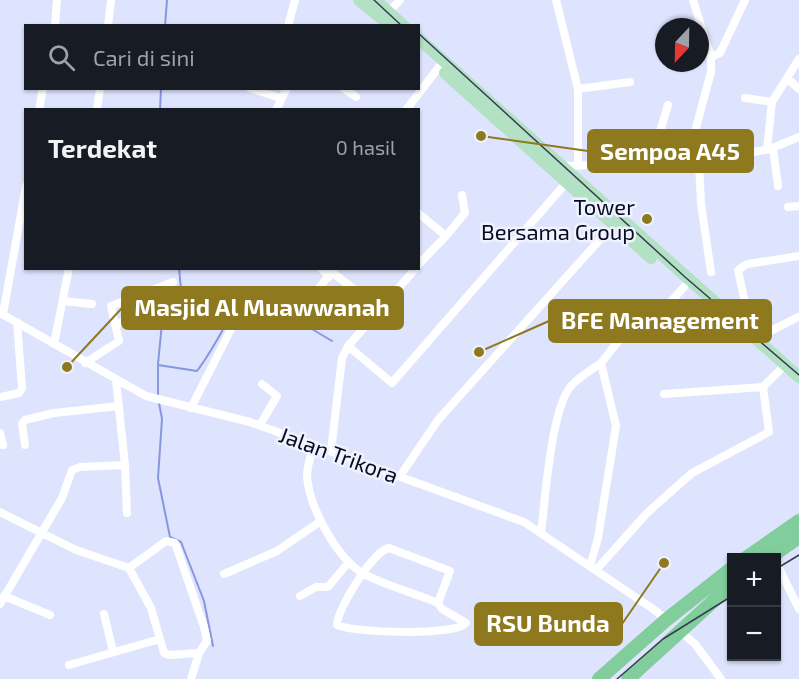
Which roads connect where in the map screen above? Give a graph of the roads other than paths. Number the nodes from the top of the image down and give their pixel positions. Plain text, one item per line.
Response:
1 (57, 0) edge
2 (111, 0) edge
3 (295, 0) edge
4 (359, 0) edge
5 (375, 0) edge
6 (400, 0) edge
7 (556, 0) edge
8 (693, 0) edge
9 (746, 0) edge
10 (389, 12) junction
11 (55, 24) edge
12 (108, 24) edge
13 (289, 24) edge
14 (389, 24) edge
15 (402, 24) edge
16 (420, 40) edge
17 (420, 51) edge
18 (711, 57) junction
19 (799, 59) edge
20 (439, 67) junction
21 (787, 78) junction
22 (630, 82) dead end
23 (799, 89) edge
24 (43, 90) edge
25 (100, 90) edge
26 (256, 90) edge
27 (286, 90) edge
28 (346, 90) edge
29 (578, 90) junction
30 (356, 97) dead end
31 (280, 98) junction
32 (745, 98) dead end
33 (771, 102) junction
34 (668, 105) dead end
35 (39, 108) edge
36 (97, 108) edge
37 (277, 108) edge
38 (408, 108) edge
39 (799, 137) edge
40 (770, 149) junction
41 (687, 161) junction
42 (651, 162) junction
43 (699, 162) junction
44 (578, 165) junction
45 (562, 166) junction
46 (566, 183) junction
47 (778, 186) dead end
48 (462, 195) dead end
49 (24, 197) edge
50 (799, 206) edge
51 (788, 207) dead end
52 (420, 215) edge
53 (613, 225) junction
54 (446, 236) junction
55 (799, 256) edge
56 (420, 264) edge
57 (69, 270) edge
58 (414, 270) edge
59 (332, 272) edge
60 (711, 272) dead end
61 (173, 282) dead end
62 (684, 287) junction
63 (365, 298) dead end
64 (63, 301) junction
65 (153, 303) dead end
66 (93, 304) dead end
67 (247, 308) dead end
68 (2, 314) edge
69 (297, 315) dead end
70 (798, 316) edge
71 (17, 322) junction
72 (115, 324) junction
73 (753, 338) junction
74 (54, 345) junction
75 (348, 346) junction
76 (85, 363) junction
77 (601, 363) junction
78 (780, 370) junction
79 (799, 377) edge
80 (116, 380) junction
81 (262, 384) dead end
82 (764, 387) junction
83 (799, 387) edge
84 (664, 394) dead end
85 (0, 396) edge
86 (119, 406) junction
87 (191, 408) junction
88 (260, 426) junction
89 (0, 433) edge
90 (3, 445) dead end
91 (315, 445) junction
92 (25, 446) dead end
93 (331, 451) junction
94 (125, 465) junction
95 (400, 476) junction
96 (0, 512) edge
97 (127, 513) dead end
98 (321, 520) junction
99 (799, 521) edge
100 (41, 532) junction
101 (541, 533) junction
102 (799, 537) edge
103 (753, 553) edge
104 (779, 553) edge
105 (348, 563) junction
106 (129, 568) junction
107 (593, 568) junction
108 (727, 572) edge
109 (224, 574) dead end
110 (364, 574) junction
111 (781, 574) edge
112 (727, 589) edge
113 (300, 596) dead end
114 (2, 600) edge
115 (438, 603) junction
116 (799, 609) edge
117 (104, 614) dead end
118 (50, 615) dead end
119 (666, 620) junction
120 (681, 632) junction
121 (160, 639) junction
122 (113, 651) junction
123 (199, 653) junction
124 (69, 665) dead end
125 (191, 679) edge
126 (599, 679) edge
127 (628, 679) edge
128 (722, 679) edge

1 - 11 street
2 - 12 street
3 - 13 street
4 - 14 main road
5 - 10 main road
6 - 10 street
7 - 29 street
8 - 18 street
9 - 18 street
10 - 15 main road
16 - 45 main road
17 - 20 main road
18 - 41 street
19 - 21 street
20 - 38 street
20 - 46 main road
21 - 23 street
21 - 33 street
22 - 29 street
24 - 35 street
25 - 36 street
26 - 31 street
27 - 31 street
28 - 30 street
29 - 44 street
31 - 37 street
32 - 33 street
33 - 40 street
34 - 42 street
39 - 40 street
40 - 43 street
40 - 47 street
41 - 42 street
41 - 43 street
42 - 44 street
43 - 60 street
44 - 45 street
45 - 73 main road
46 - 53 main road
46 - 75 street
48 - 54 street
49 - 68 street
50 - 51 street
52 - 54 street
53 - 62 main road
53 - 95 street
54 - 56 street
55 - 73 street
57 - 64 street
58 - 75 street
59 - 63 street
59 - 69 street
61 - 72 street
62 - 77 street
62 - 78 main road
64 - 66 street
64 - 74 street
65 - 72 street
67 - 87 street
68 - 71 street, Jalan Trikora
70 - 73 street
71 - 74 street, Jalan Trikora
71 - 85 street
72 - 76 street
73 - 79 main road
74 - 76 street, Jalan Trikora
75 - 93 street
76 - 80 street, Jalan Trikora
77 - 101 street
77 - 107 street
78 - 82 street
78 - 83 main road
80 - 86 street
80 - 87 street, Jalan Trikora
81 - 88 street
82 - 84 street
82 - 107 street
86 - 92 street
86 - 94 street
87 - 88 street, Jalan Trikora
88 - 91 street, Jalan Trikora
89 - 90 street
91 - 93 street, Jalan Trikora
91 - 98 street
93 - 95 street, Jalan Trikora
94 - 97 street
94 - 100 street
95 - 101 street, Jalan Trikora
96 - 100 street
98 - 105 street
98 - 109 street
99 - 103 highway
100 - 106 street
100 - 114 street
101 - 107 street, Jalan Trikora
102 - 104 highway
105 - 110 street
105 - 113 street
106 - 121 street
106 - 123 street
107 - 119 street, Jalan Trikora
108 - 119 highway
110 - 115 street
110 - 115 street
110 - 115 street
111 - 116 street
112 - 120 highway
114 - 118 street
117 - 122 street
119 - 126 highway
120 - 127 highway
120 - 128 street
121 - 122 street
121 - 123 street
122 - 124 street
123 - 125 street

